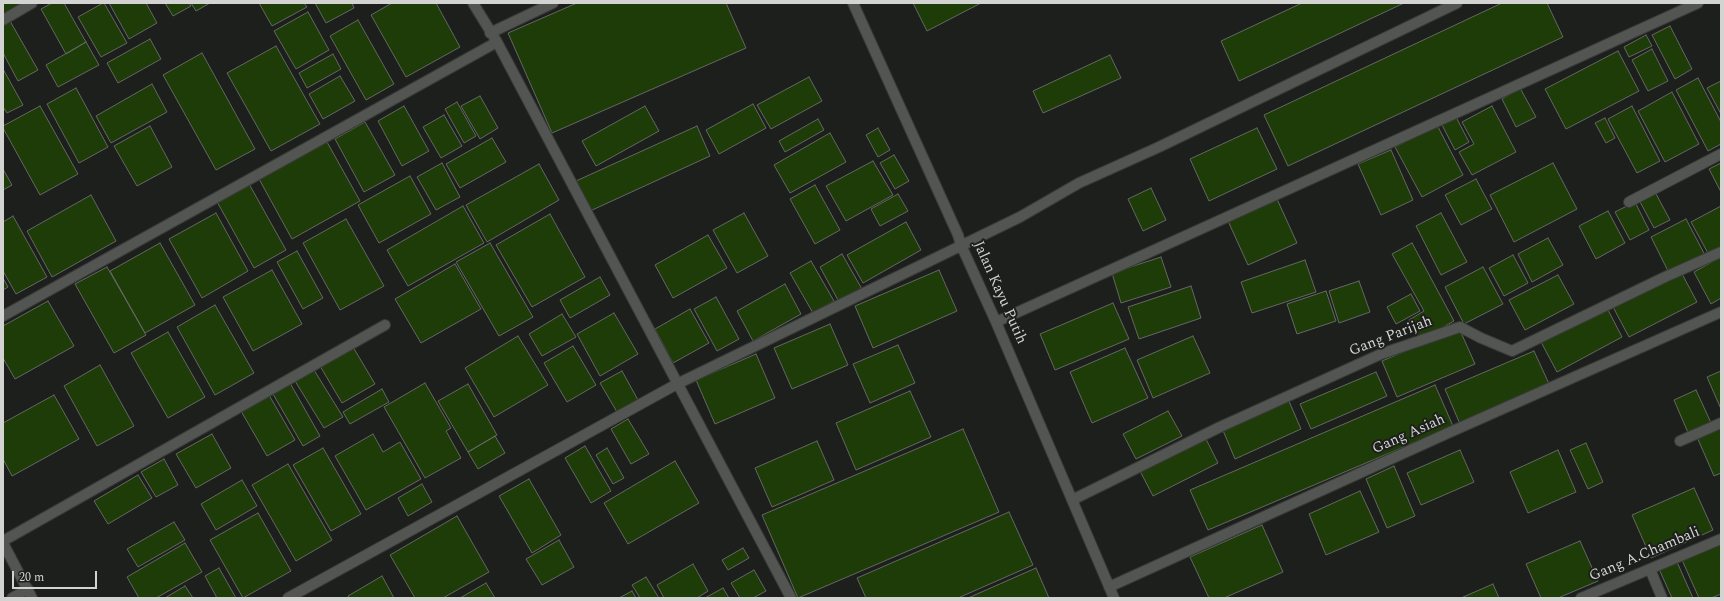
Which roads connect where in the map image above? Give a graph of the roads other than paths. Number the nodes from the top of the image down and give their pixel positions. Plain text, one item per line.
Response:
1 (32, 3) edge
2 (473, 3) edge
3 (553, 3) edge
4 (853, 3) edge
5 (1457, 3) edge
6 (1698, 3) edge
7 (3, 20) edge
8 (490, 33) junction
9 (497, 42) junction
10 (1721, 154) edge
11 (1629, 202) dead end
12 (961, 245) junction
13 (1721, 252) edge
14 (1721, 312) edge
15 (3, 316) edge
16 (996, 322) junction
17 (384, 325) dead end
18 (677, 384) junction
19 (1721, 423) edge
20 (1680, 441) dead end
21 (1072, 500) junction
22 (1721, 539) edge
23 (3, 542) edge
24 (1650, 569) junction
25 (1109, 587) junction
26 (30, 594) edge
27 (12, 598) edge
28 (288, 598) edge
29 (791, 598) edge
30 (1114, 598) edge
31 (1582, 598) edge
32 (1662, 598) edge

1 - 7 street
2 - 8 street
3 - 8 street
4 - 12 street, Jalan Kayu Putih
5 - 12 street
6 - 16 street
8 - 9 street
9 - 15 street
9 - 18 street
10 - 11 street
12 - 16 street, Jalan Kayu Putih
12 - 18 street
13 - 21 street, Gang Parijah
14 - 25 street, Gang Asiah
16 - 21 street, Jalan Kayu Putih
17 - 23 street
18 - 28 street
18 - 29 street
19 - 20 street
21 - 25 street, Jalan Kayu Putih
22 - 24 street, Gang A.Chambali
23 - 26 street
24 - 31 street, Gang A.Chambali
24 - 32 street
25 - 30 street, Jalan Kayu Putih
26 - 27 street

